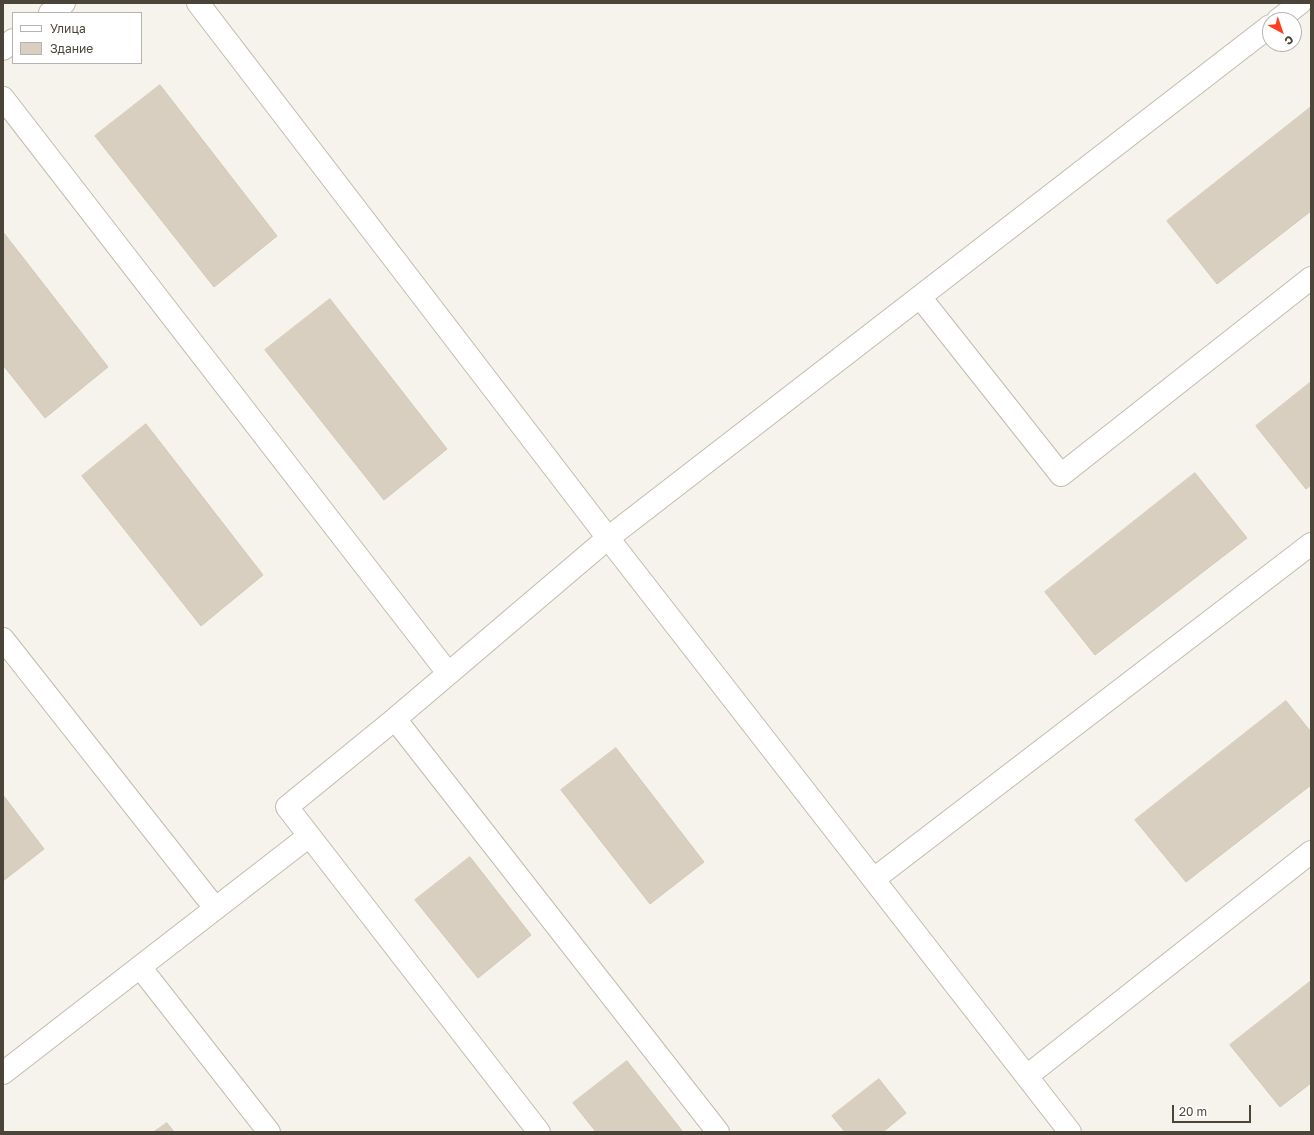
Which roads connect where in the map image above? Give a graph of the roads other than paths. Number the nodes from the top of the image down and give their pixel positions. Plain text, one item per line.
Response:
1 (64, 3) edge
2 (198, 3) edge
3 (1300, 3) edge
4 (51, 12) edge
5 (1288, 12) edge
6 (1262, 32) edge
7 (12, 41) edge
8 (3, 49) edge
9 (3, 98) edge
10 (1311, 278) edge
11 (920, 297) junction
12 (608, 538) junction
13 (1311, 544) edge
14 (3, 639) edge
15 (448, 674) junction
16 (395, 719) junction
17 (309, 836) junction
18 (1311, 852) edge
19 (874, 879) junction
20 (215, 908) junction
21 (140, 967) junction
22 (3, 1073) edge
23 (1027, 1076) junction
24 (269, 1132) edge
25 (538, 1132) edge
26 (718, 1132) edge
27 (1070, 1132) edge

1 - 4 lane
2 - 12 lane
3 - 5 lane
6 - 11 lane
7 - 8 lane
9 - 15 lane
10 - 11 lane
11 - 12 lane
12 - 15 lane
12 - 19 lane
13 - 19 lane
14 - 20 lane
15 - 16 lane
16 - 17 lane
16 - 26 lane
17 - 20 lane
17 - 25 lane
18 - 23 lane
19 - 23 lane
20 - 21 lane
21 - 22 lane
21 - 24 lane
23 - 27 lane

